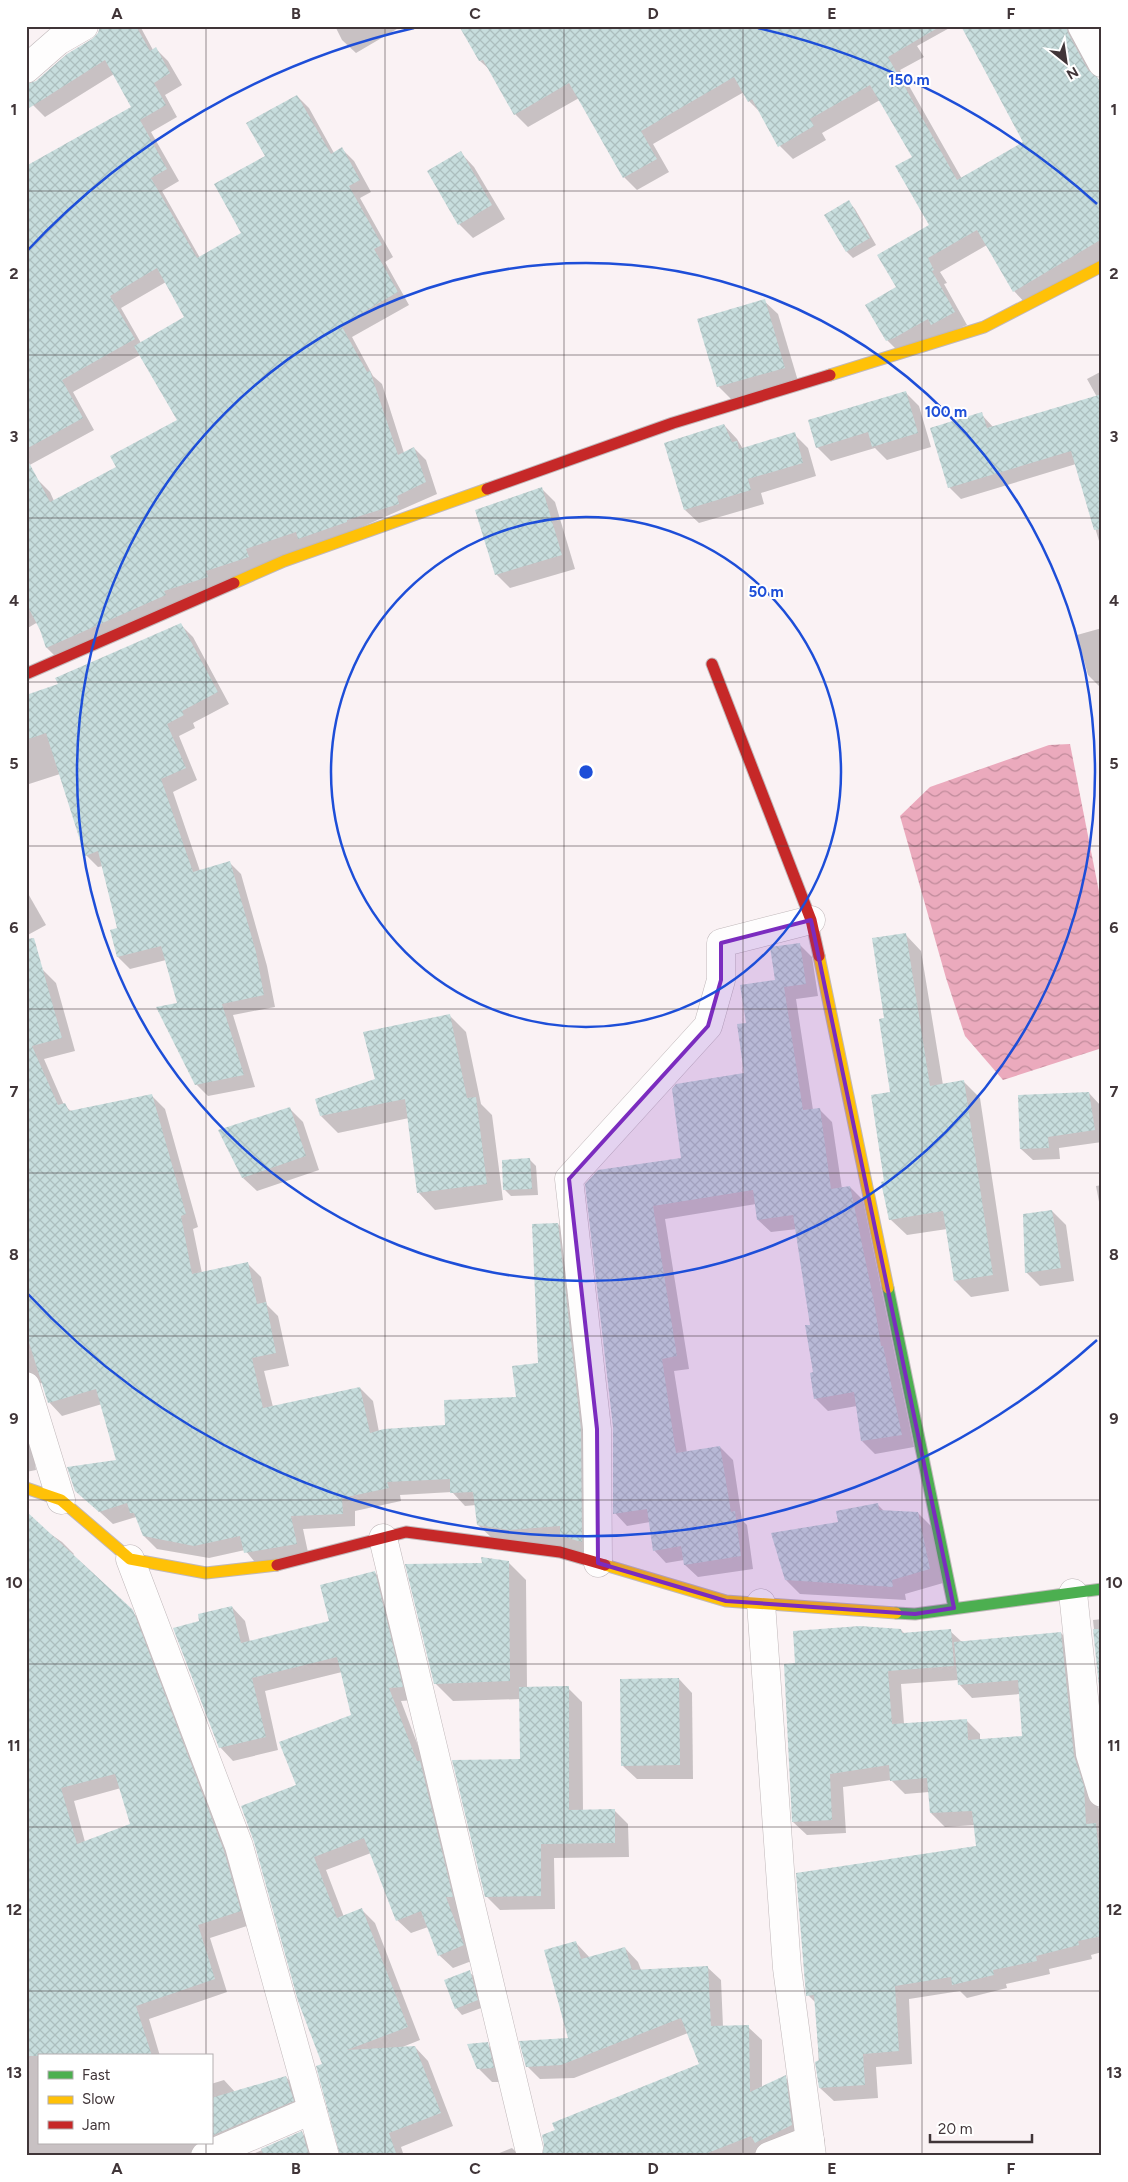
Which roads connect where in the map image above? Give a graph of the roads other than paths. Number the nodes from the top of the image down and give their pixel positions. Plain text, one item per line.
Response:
1 (84, 26) edge
2 (1082, 26) edge
3 (1102, 63) edge
4 (26, 69) edge
5 (1102, 266) edge
6 (712, 664) dead end
7 (26, 674) edge
8 (811, 920) junction
9 (26, 1386) edge
10 (26, 1488) edge
11 (60, 1500) junction
12 (383, 1538) junction
13 (130, 1559) junction
14 (598, 1564) junction
15 (1102, 1589) edge
16 (1073, 1593) junction
17 (761, 1603) junction
18 (954, 1608) junction
19 (1102, 1793) edge
20 (312, 2110) junction
21 (529, 2148) dead end
22 (811, 2148) edge
23 (205, 2156) edge
24 (325, 2156) edge
25 (769, 2156) edge

1 - 4 street
2 - 3 street
5 - 7 street
6 - 8 street
8 - 14 street
8 - 18 street
9 - 11 street
10 - 11 street
11 - 13 street
12 - 13 street
12 - 14 street
12 - 21 street
13 - 20 street
14 - 17 street
15 - 16 street
16 - 18 street
16 - 19 street
17 - 18 street
17 - 22 street
20 - 23 street
20 - 24 street
22 - 25 street

